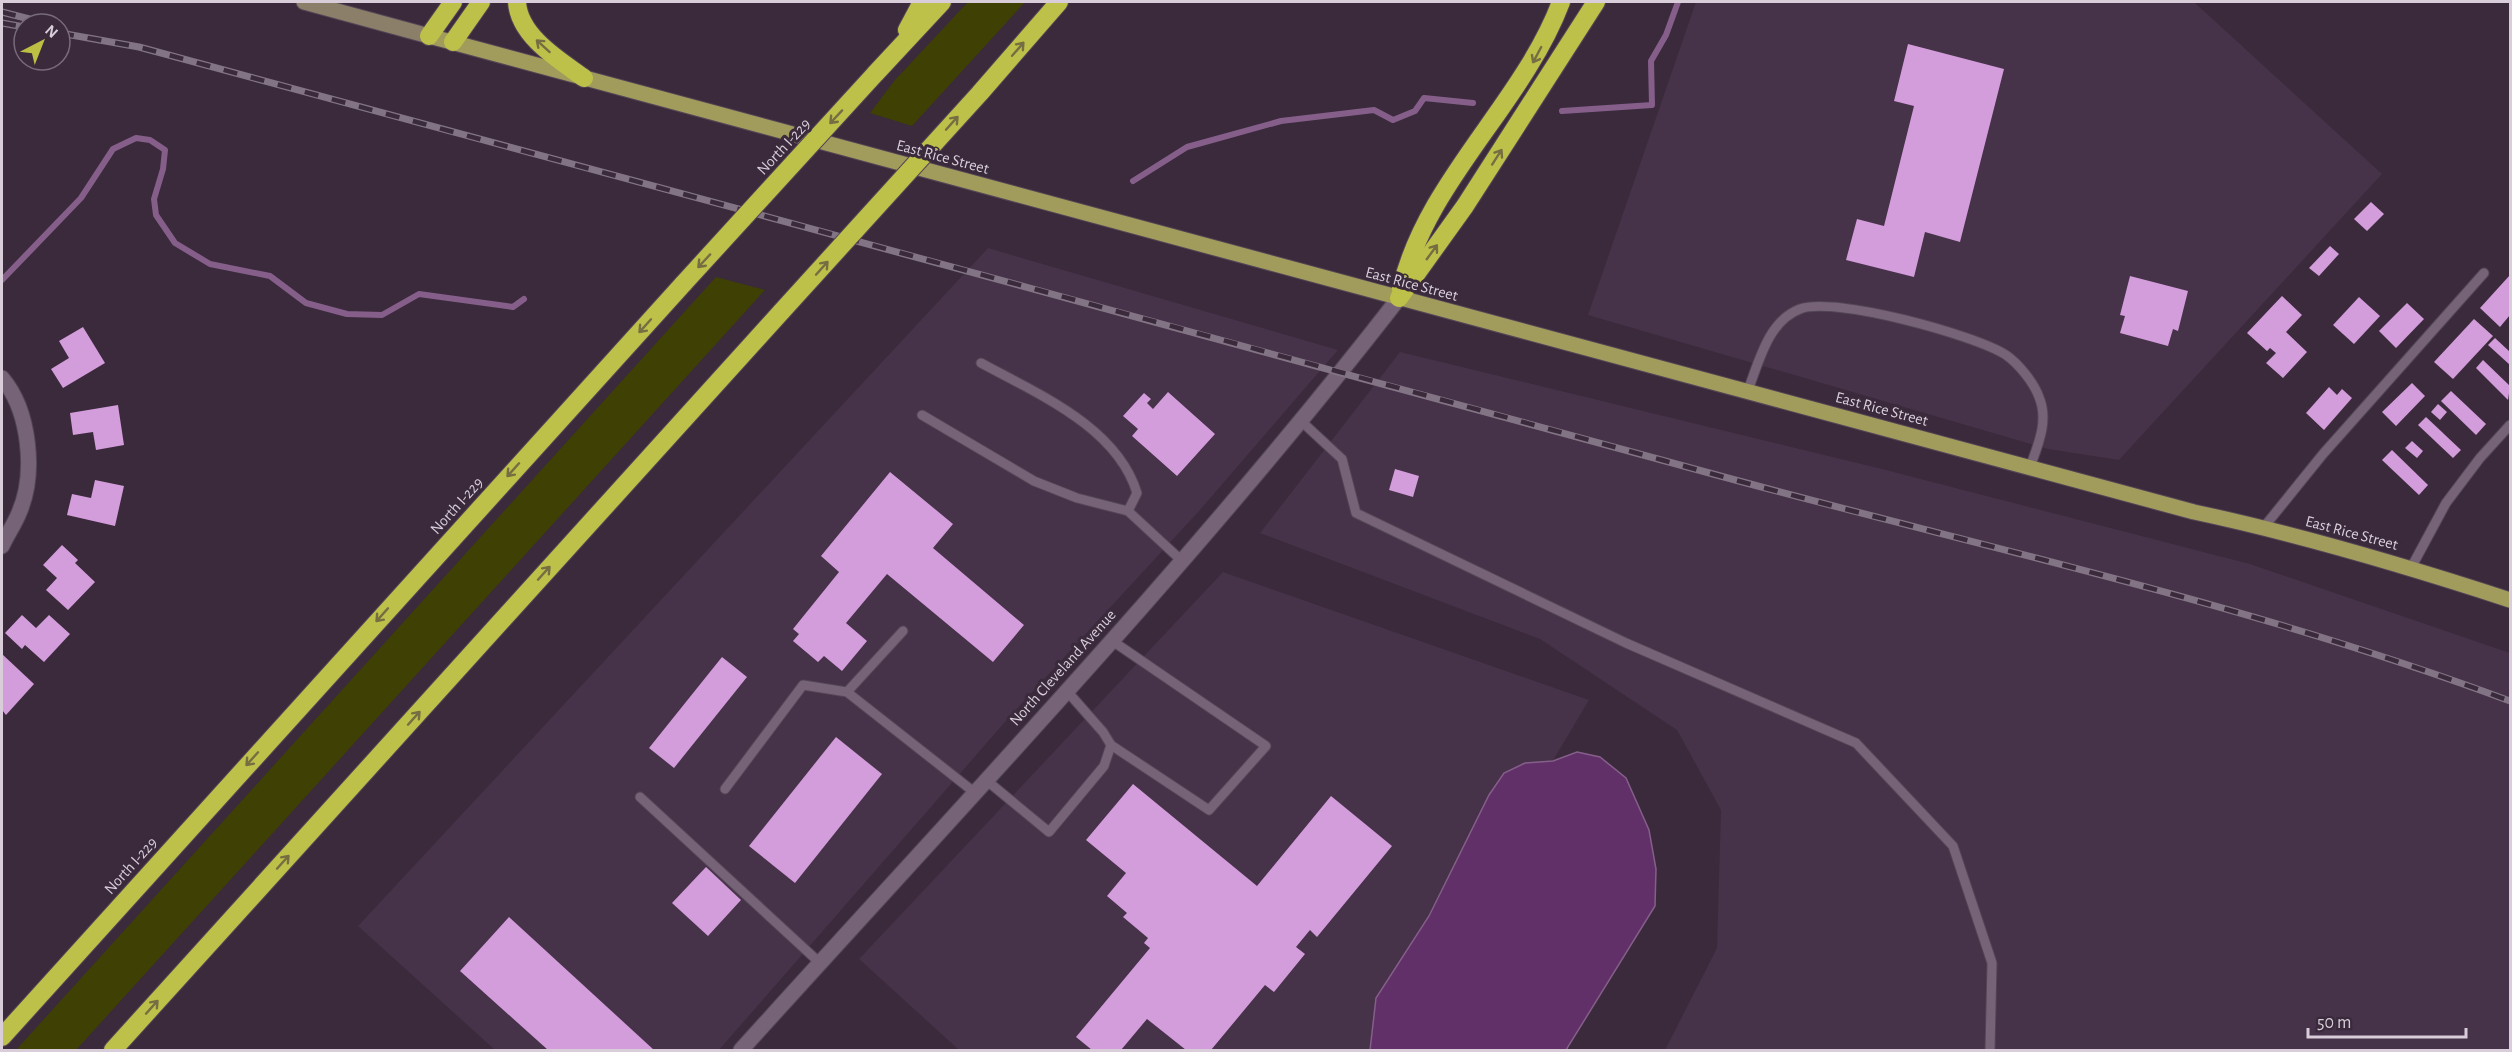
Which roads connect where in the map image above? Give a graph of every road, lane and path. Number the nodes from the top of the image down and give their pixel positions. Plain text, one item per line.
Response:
1 (304, 2) edge
2 (453, 2) edge
3 (481, 2) edge
4 (517, 2) edge
5 (922, 2) edge
6 (942, 2) edge
7 (1059, 2) edge
8 (1561, 2) edge
9 (1596, 2) edge
10 (429, 36) junction
11 (453, 42) junction
12 (897, 51) junction
13 (584, 78) junction
14 (2484, 273) dead end
15 (1399, 298) junction
16 (981, 363) dead end
17 (2, 378) edge
18 (1748, 390) junction
19 (922, 415) dead end
20 (1301, 421) junction
21 (2511, 425) edge
22 (2030, 467) junction
23 (1128, 511) junction
24 (2264, 527) junction
25 (2, 546) edge
26 (1181, 560) junction
27 (2411, 568) junction
28 (2511, 600) edge
29 (903, 631) dead end
30 (1111, 640) junction
31 (1066, 690) junction
32 (847, 692) junction
33 (1111, 745) junction
34 (986, 780) junction
35 (725, 789) dead end
36 (974, 792) junction
37 (640, 797) dead end
38 (820, 963) junction
39 (2, 1037) edge
40 (113, 1050) edge
41 (741, 1050) edge
42 (1990, 1050) edge

1 - 10 main road, East Rice Street
2 - 10 highway
3 - 11 highway
13 -> 4 highway
5 - 12 highway
6 - 12 highway, North I-229
40 -> 7 highway, bridge
8 -> 15 highway
15 -> 9 highway
10 - 11 main road, East Rice Street
11 - 13 main road, East Rice Street
12 -> 39 highway, North I-229, bridge
13 - 15 main road, East Rice Street
14 - 24 lane
15 - 18 main road, East Rice Street
15 - 20 street, North Cleveland Avenue
16 - 23 lane
17 - 25 street
18 - 22 main road, East Rice Street
18 - 22 lane
19 - 23 lane
20 - 26 street, North Cleveland Avenue
20 - 42 lane
21 - 27 lane
22 - 24 main road, East Rice Street
23 - 26 lane
24 - 27 main road, East Rice Street
26 - 30 street, North Cleveland Avenue
27 - 28 main road, East Rice Street
29 - 32 lane
30 - 31 street, North Cleveland Avenue
30 - 33 lane
31 - 33 lane
31 - 34 street, North Cleveland Avenue
32 - 35 lane
32 - 36 lane
33 - 34 lane
34 - 36 street, North Cleveland Avenue
36 - 38 street, North Cleveland Avenue
37 - 38 lane
38 - 41 street, North Cleveland Avenue

